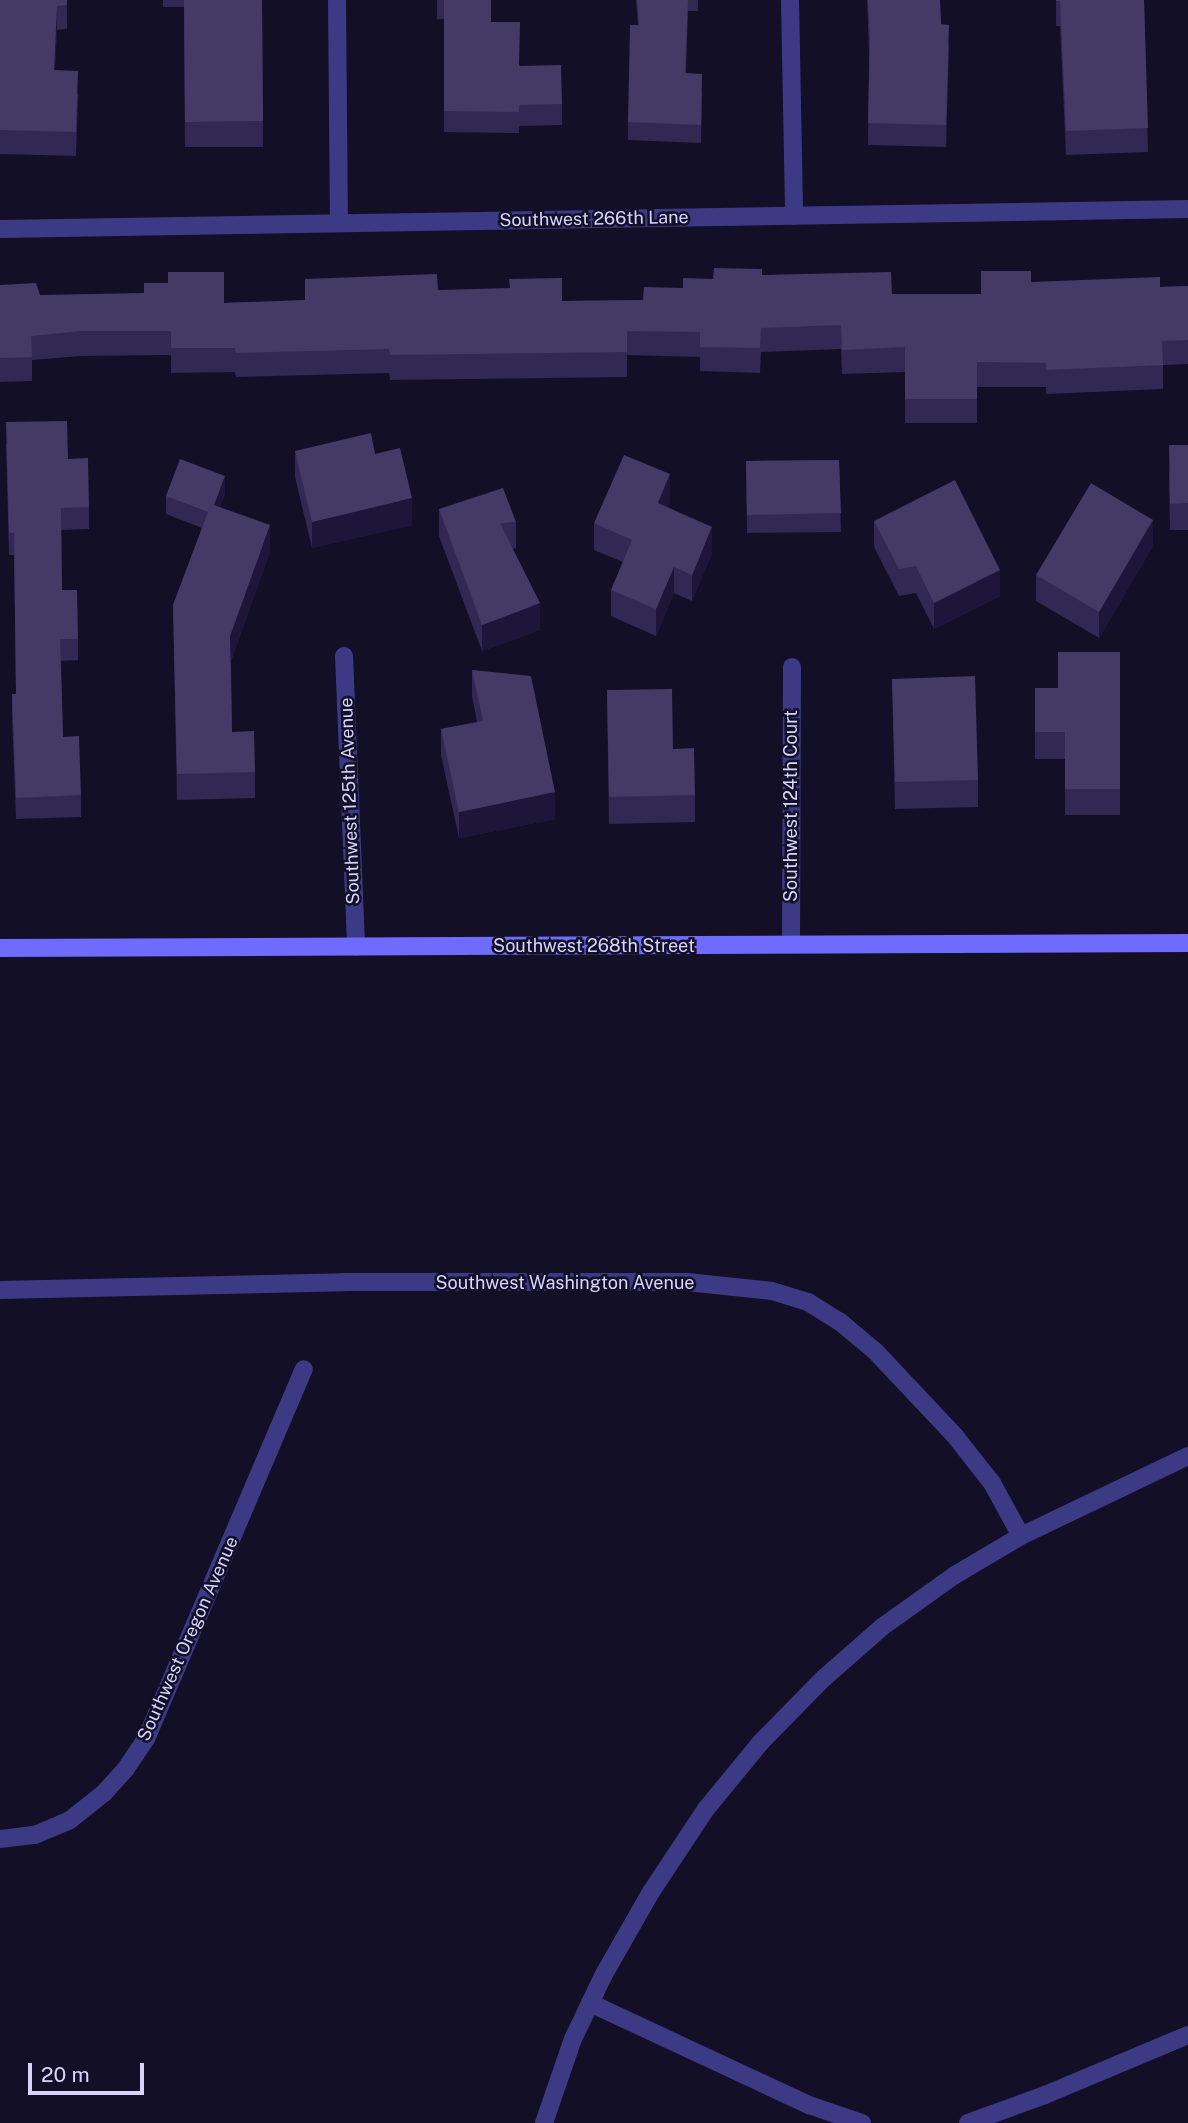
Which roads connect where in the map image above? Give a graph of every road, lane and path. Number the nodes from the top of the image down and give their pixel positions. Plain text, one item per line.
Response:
1 (337, 0) edge
2 (790, 0) edge
3 (1188, 209) edge
4 (794, 216) junction
5 (339, 223) junction
6 (0, 229) edge
7 (344, 656) dead end
8 (792, 667) dead end
9 (1188, 943) edge
10 (791, 944) junction
11 (356, 947) junction
12 (0, 948) edge
13 (0, 1290) edge
14 (304, 1369) dead end
15 (1188, 1456) edge
16 (1021, 1536) junction
17 (0, 1839) edge
18 (590, 2003) junction
19 (1188, 2035) edge
20 (544, 2123) edge
21 (862, 2123) edge
22 (968, 2123) edge

1 - 5 street
2 - 4 street
3 - 4 street, Southwest 266th Lane
4 - 5 street, Southwest 266th Lane
5 - 6 street, Southwest 266th Lane
7 - 11 street, Southwest 125th Avenue
8 - 10 street, Southwest 124th Court
9 - 10 main road, Southwest 268th Street
10 - 11 main road, Southwest 268th Street
11 - 12 main road, Southwest 268th Street
13 - 16 street, Southwest Washington Avenue
14 - 17 street, Southwest Oregon Avenue
15 - 16 street
16 - 18 street
18 - 20 street
18 - 21 street
19 - 22 street

